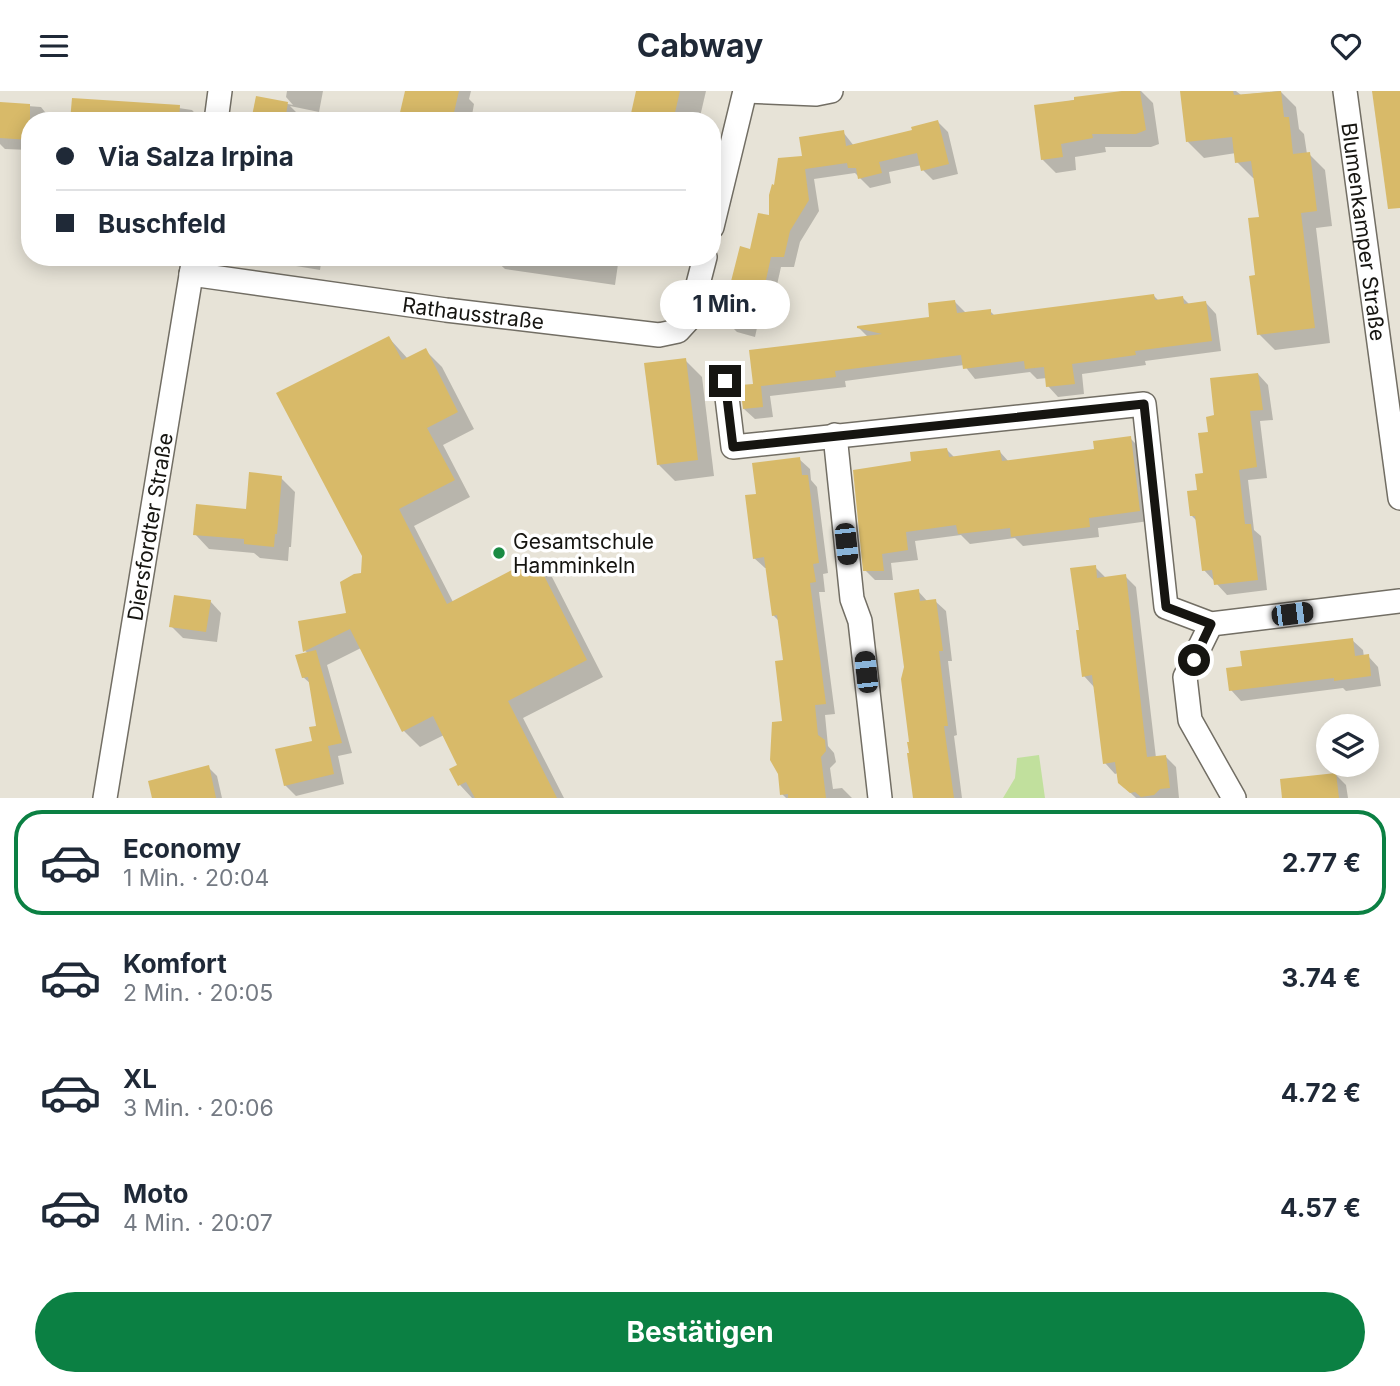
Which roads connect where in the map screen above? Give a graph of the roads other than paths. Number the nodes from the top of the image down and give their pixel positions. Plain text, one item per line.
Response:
1 (220, 91) edge
2 (745, 91) edge
3 (831, 91) edge
4 (1346, 91) edge
5 (217, 112) edge
6 (721, 190) edge
7 (192, 266) edge
8 (703, 266) edge
9 (1392, 372) edge
10 (725, 381) dead end
11 (835, 435) junction
12 (1400, 498) edge
13 (1400, 601) edge
14 (1211, 624) junction
15 (105, 798) edge
16 (880, 798) edge
17 (1234, 798) edge

1 - 5 street
2 - 3 street
2 - 6 street
4 - 9 street, Blumenkamper Straße
7 - 8 street, Rathausstraße
7 - 15 street, Diersfordter Straße
9 - 12 street, Blumenkamper Straße
10 - 11 street
11 - 14 street
11 - 16 street
13 - 14 street
14 - 17 street

